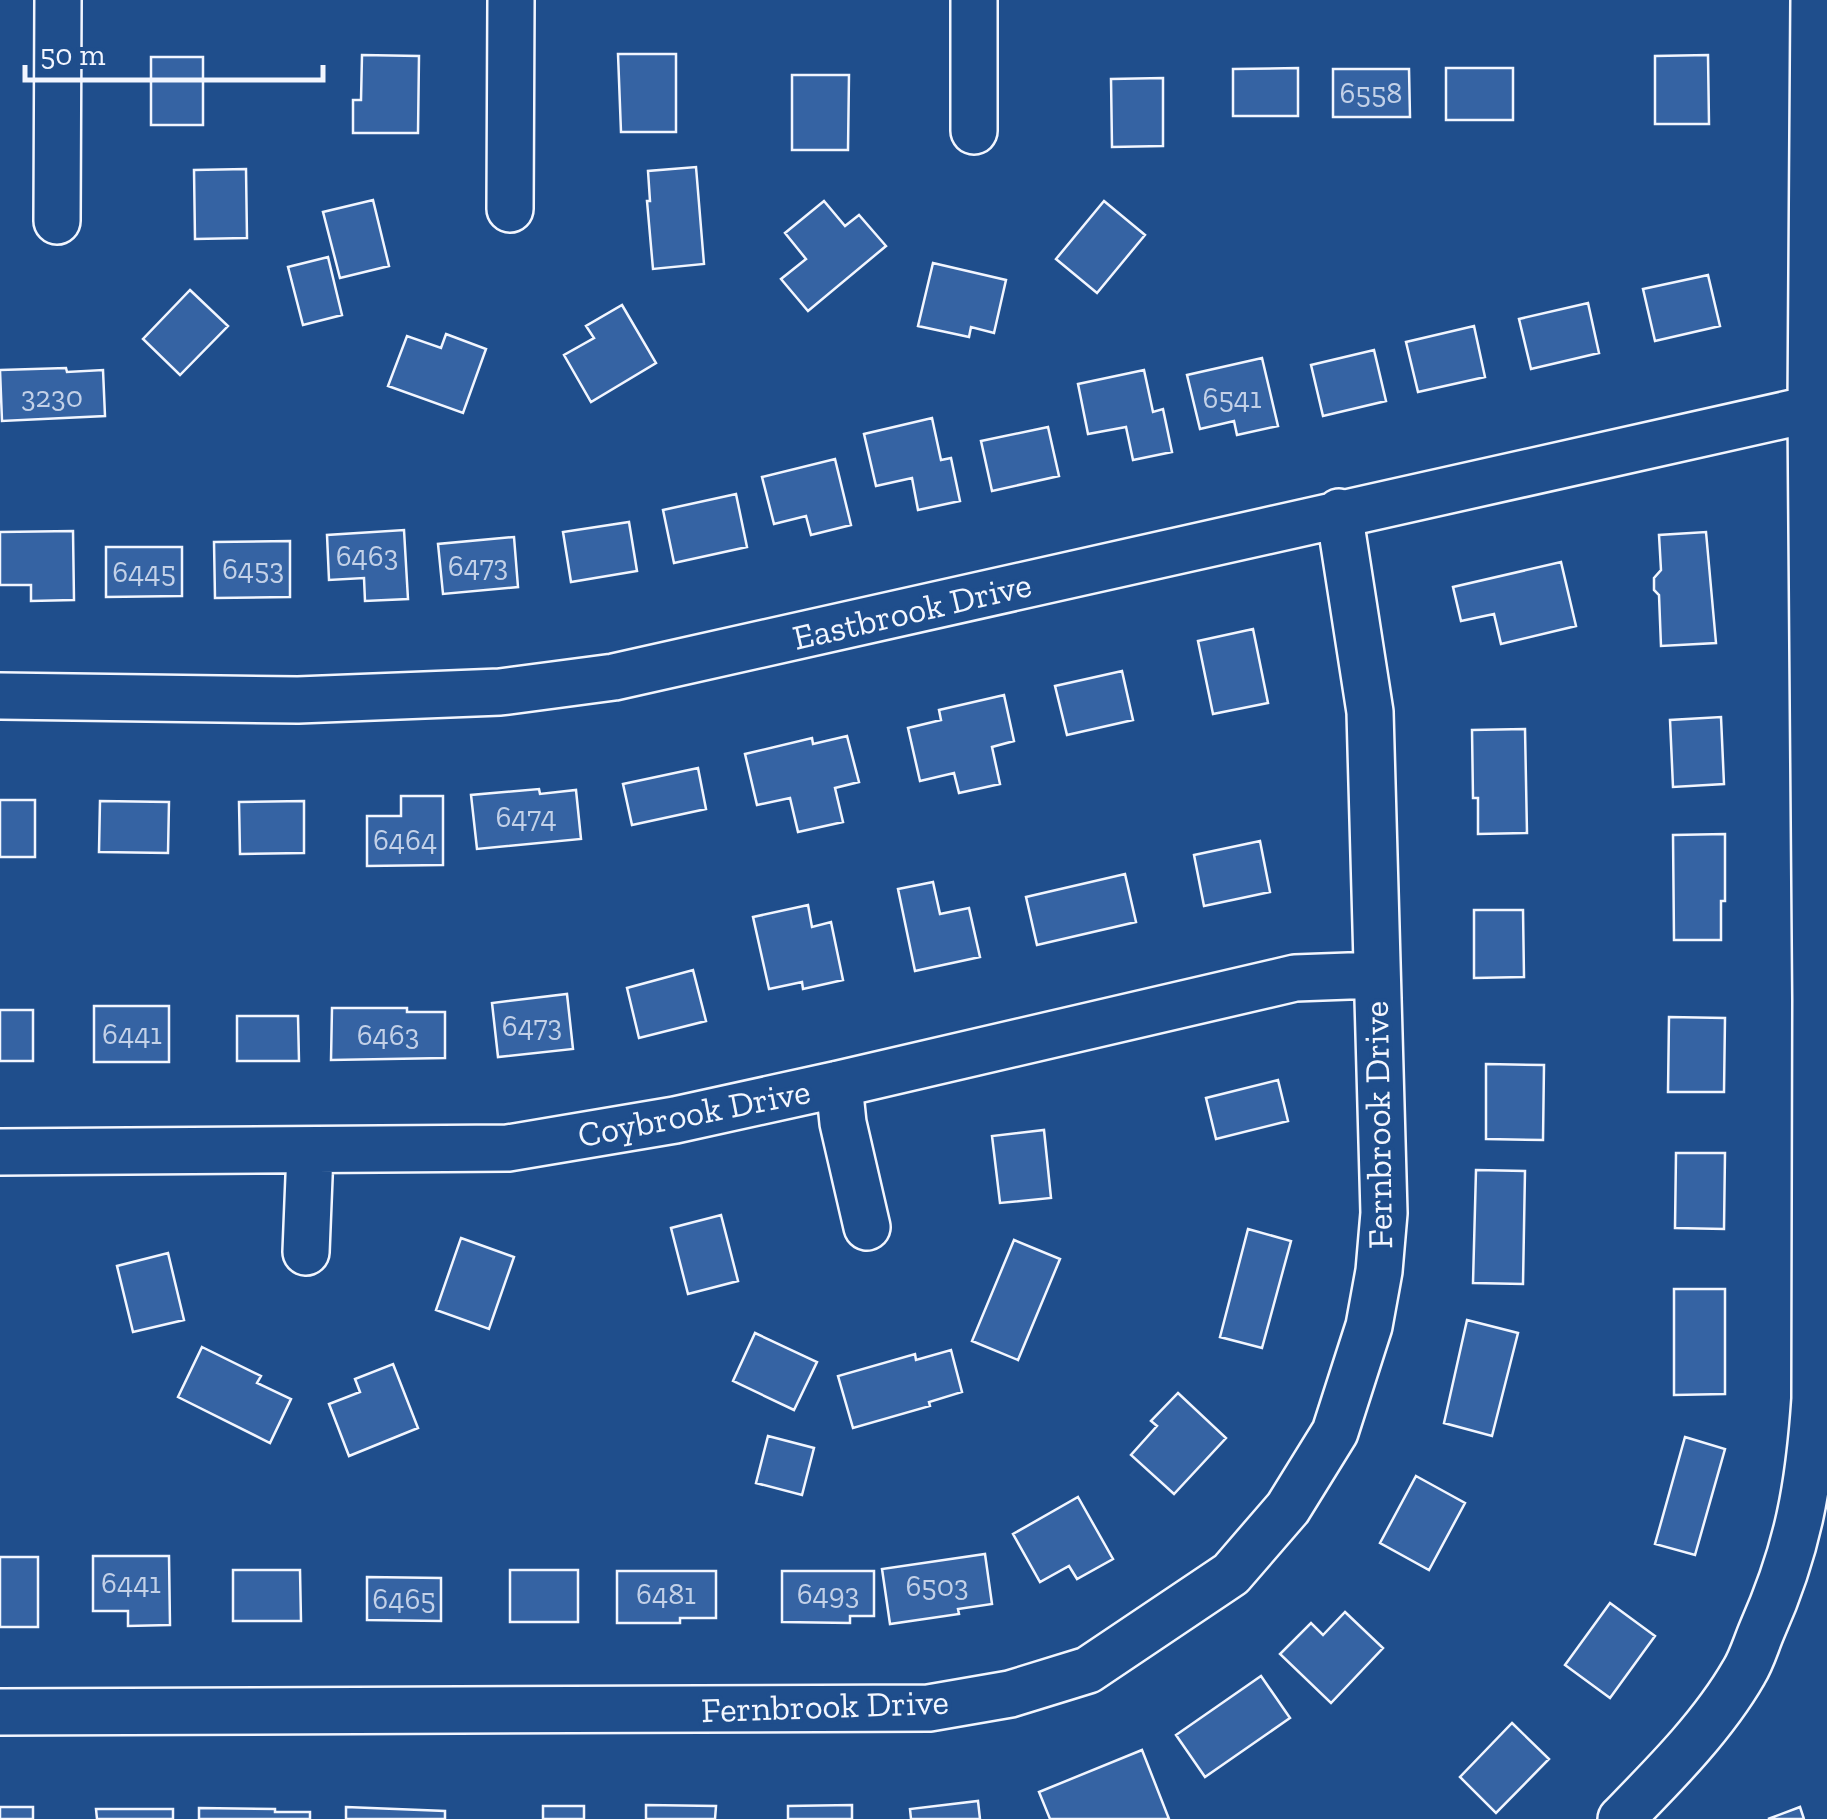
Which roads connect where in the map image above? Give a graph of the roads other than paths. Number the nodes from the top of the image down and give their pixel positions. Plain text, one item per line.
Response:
1 (58, 0) edge
2 (511, 0) edge
3 (974, 0) edge
4 (1814, 0) edge
5 (974, 132) dead end
6 (510, 209) dead end
7 (57, 221) dead end
8 (1811, 409) junction
9 (1339, 512) junction
10 (0, 696) edge
11 (1376, 975) junction
12 (840, 1084) junction
13 (0, 1152) edge
14 (310, 1152) junction
15 (866, 1227) dead end
16 (306, 1252) dead end
17 (0, 1712) edge
18 (1620, 1819) edge

1 - 7 street
2 - 6 street
3 - 5 street
4 - 8 street
8 - 9 street, Eastbrook Drive
8 - 18 street
9 - 10 street, Eastbrook Drive
9 - 11 street, Fernbrook Drive
11 - 12 street, Coybrook Drive
11 - 17 street, Fernbrook Drive
12 - 14 street, Coybrook Drive
12 - 15 street
13 - 14 street, Coybrook Drive
14 - 16 street

